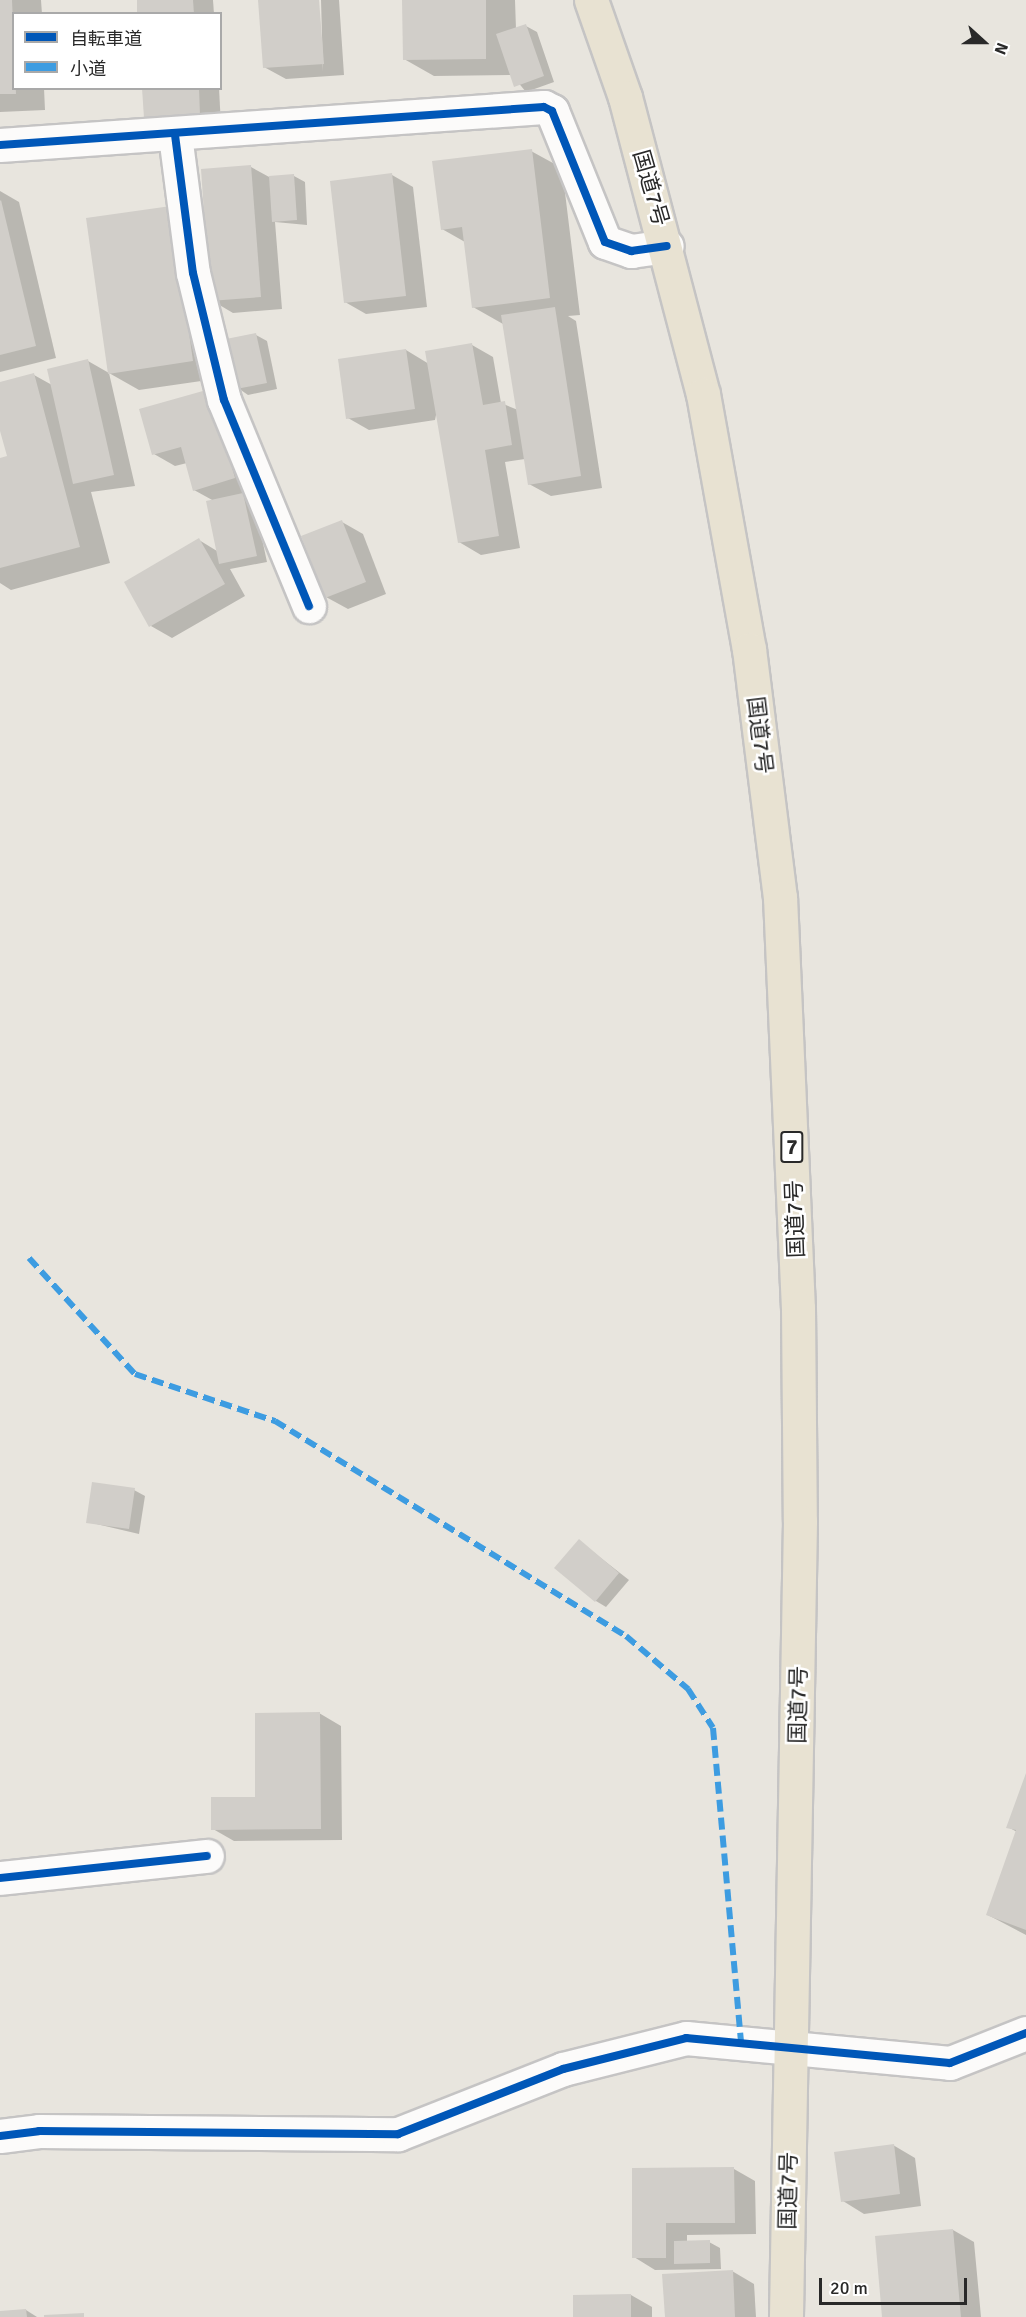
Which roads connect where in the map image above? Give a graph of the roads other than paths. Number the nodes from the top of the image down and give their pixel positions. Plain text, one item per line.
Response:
1 (591, 0) edge
2 (175, 135) junction
3 (0, 145) edge
4 (667, 246) junction
5 (309, 606) dead end
6 (207, 1856) dead end
7 (0, 1878) edge
8 (1026, 2033) edge
9 (792, 2044) junction
10 (0, 2136) edge
11 (786, 2317) edge

1 - 4 highway, 国道7号 / 7
2 - 3 street
2 - 4 street
2 - 5 street
4 - 9 highway, 国道7号 / 7
6 - 7 street
8 - 9 street
9 - 10 street
9 - 11 highway, 国道7号 / 7

